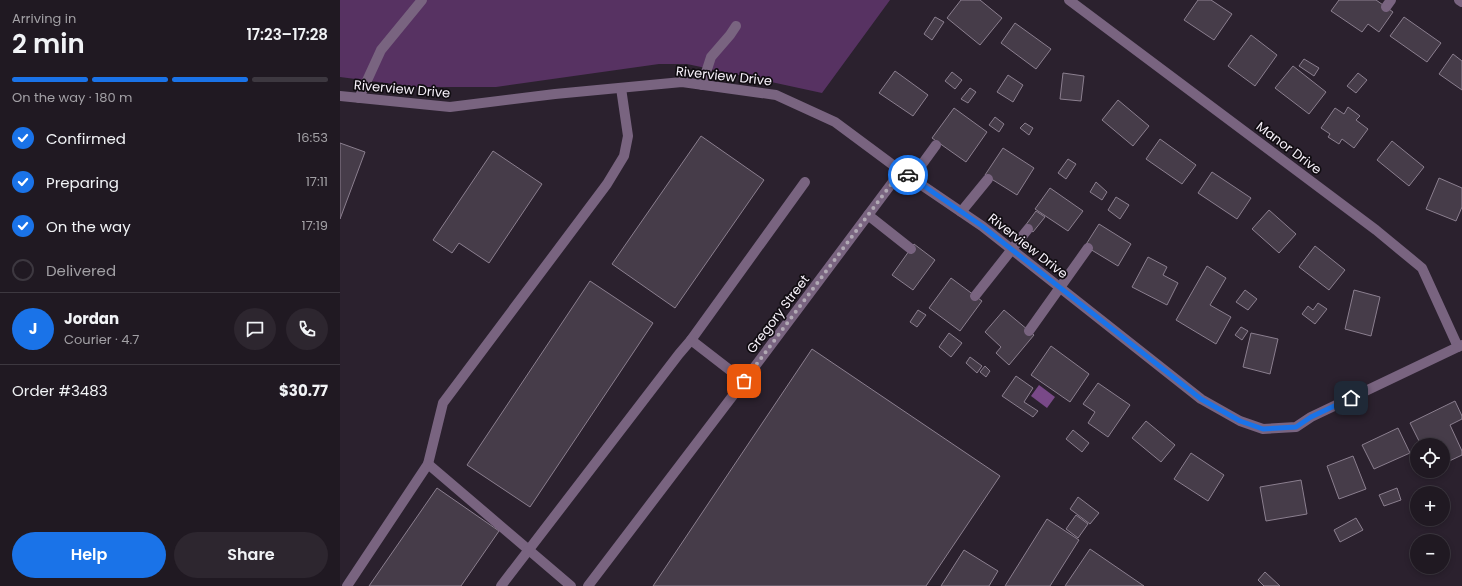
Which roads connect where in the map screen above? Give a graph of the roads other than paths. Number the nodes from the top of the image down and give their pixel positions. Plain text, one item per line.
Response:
1 (422, 0) edge
2 (1069, 0) edge
3 (1459, 0) edge
4 (1462, 2) edge
5 (736, 26) dead end
6 (702, 85) junction
7 (621, 88) junction
8 (340, 96) edge
9 (359, 98) junction
10 (936, 145) dead end
11 (901, 171) junction
12 (912, 178) junction
13 (988, 180) dead end
14 (805, 182) dead end
15 (961, 212) junction
16 (868, 215) junction
17 (1028, 229) dead end
18 (1088, 248) dead end
19 (911, 249) dead end
20 (1011, 249) junction
21 (1060, 287) junction
22 (975, 296) dead end
23 (1029, 332) dead end
24 (691, 340) junction
25 (1460, 346) edge
26 (744, 381) junction
27 (428, 464) junction
28 (528, 550) junction
29 (347, 586) edge
30 (501, 586) edge
31 (571, 586) edge
32 (588, 586) edge

1 - 9 street
2 - 25 street, Manor Drive
3 - 4 street
5 - 6 street
6 - 7 street, Riverview Drive
6 - 11 street, Riverview Drive
7 - 9 street, Riverview Drive
7 - 27 street
8 - 9 street, Riverview Drive
10 - 12 street
11 - 12 street, Riverview Drive
11 - 16 street, Gregory Street
12 - 15 street, Riverview Drive
13 - 15 street
14 - 24 street
15 - 20 street, Riverview Drive
16 - 19 street
16 - 26 street, Gregory Street
17 - 20 street
18 - 21 street
20 - 21 street, Riverview Drive
20 - 22 street
21 - 23 street
21 - 25 street, Riverview Drive
24 - 26 street
24 - 28 street
26 - 32 street, Gregory Street
27 - 28 street
27 - 29 street
28 - 30 street
28 - 31 street

